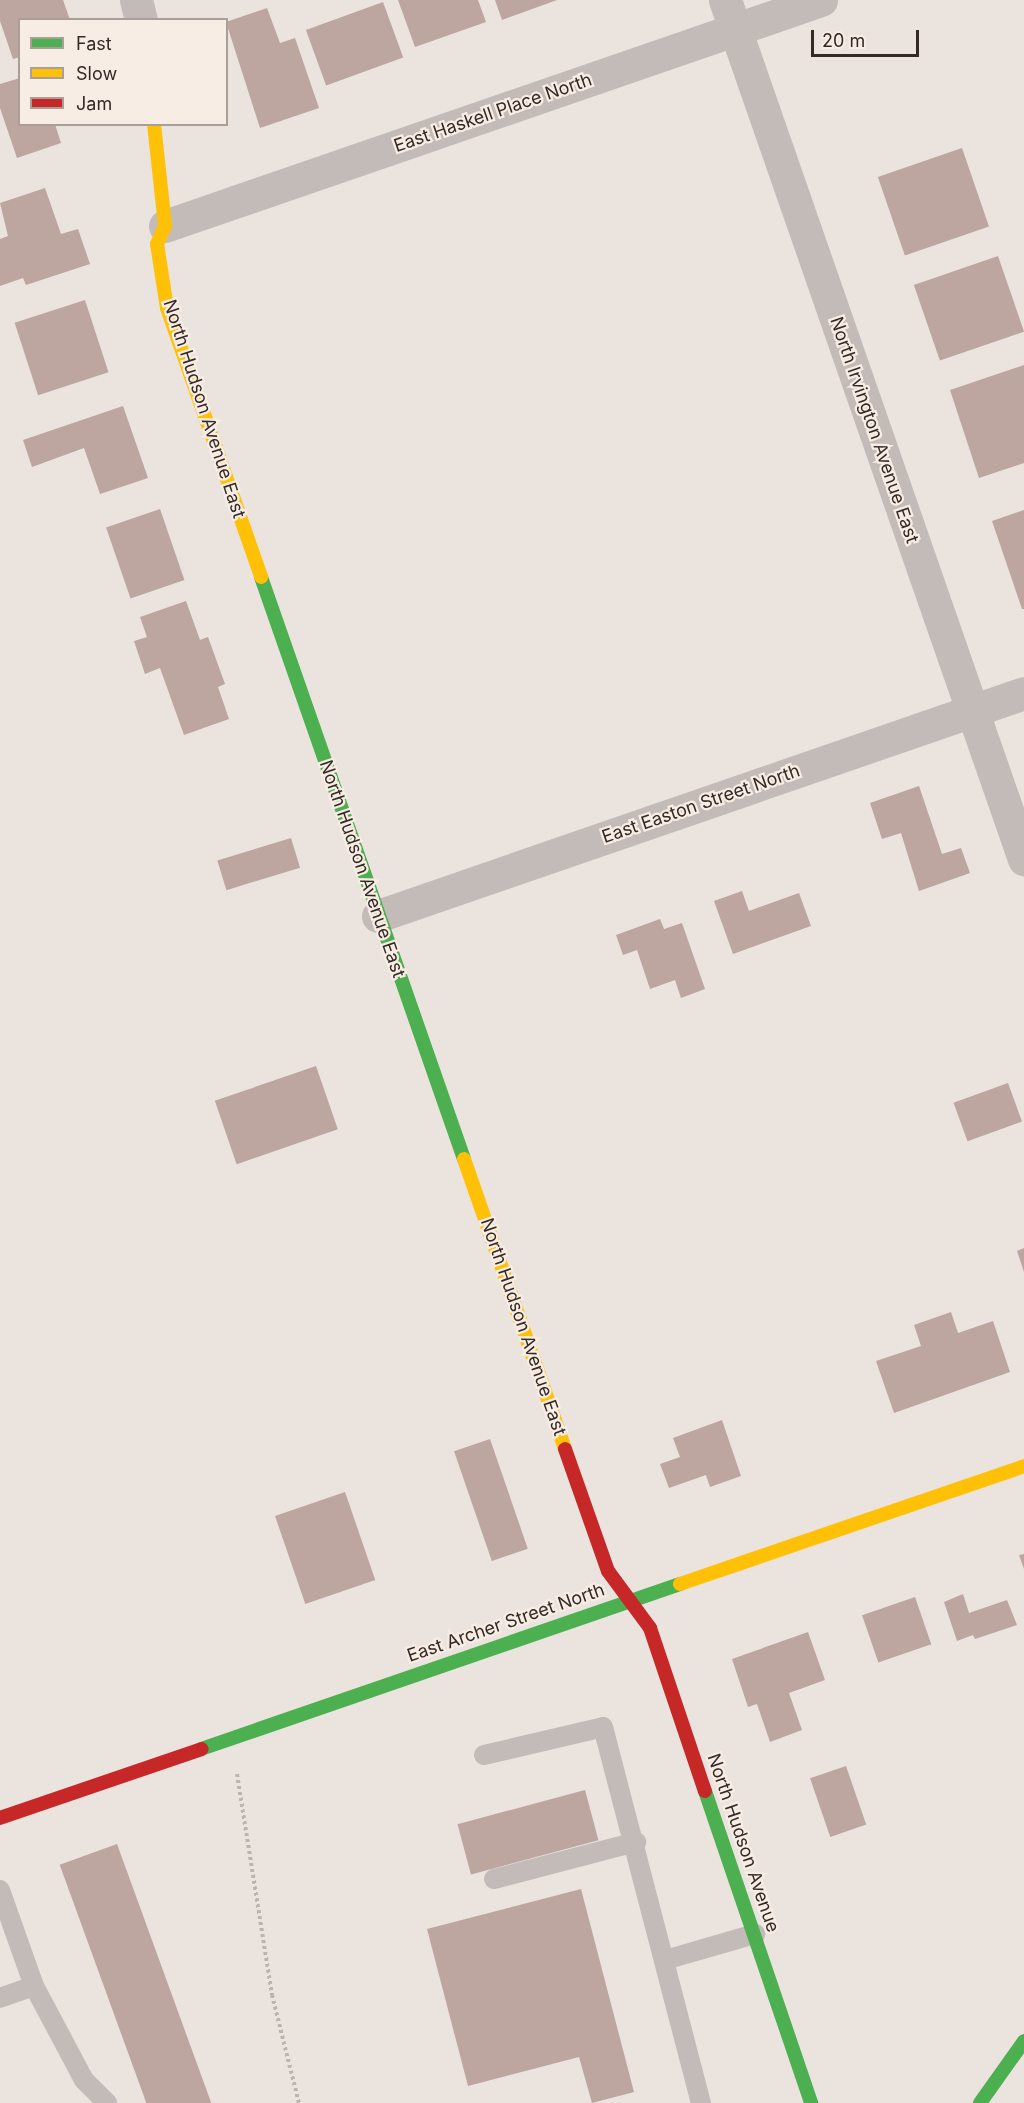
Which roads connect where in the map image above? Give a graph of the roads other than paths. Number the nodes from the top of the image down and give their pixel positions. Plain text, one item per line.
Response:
1 (136, 0) edge
2 (821, 0) edge
3 (730, 15) edge
4 (140, 18) edge
5 (154, 126) edge
6 (165, 226) junction
7 (1024, 693) edge
8 (972, 710) junction
9 (1024, 859) edge
10 (378, 916) junction
11 (1024, 1466) edge
12 (630, 1600) junction
13 (484, 1755) dead end
14 (0, 1818) edge
15 (636, 1842) junction
16 (494, 1879) dead end
17 (0, 1890) edge
18 (755, 1934) junction
19 (665, 1960) junction
20 (34, 1986) junction
21 (0, 1998) edge
22 (1024, 2041) edge
23 (107, 2103) edge
24 (701, 2103) edge
25 (811, 2103) edge
26 (980, 2103) edge

1 - 4 street
2 - 3 street, East Haskell Place North
3 - 6 street, East Haskell Place North
3 - 8 street, North Irvington Avenue East
5 - 6 main road, North Hudson Avenue East
6 - 10 main road, North Hudson Avenue East
7 - 8 street, East Easton Street North
8 - 9 street, North Irvington Avenue East
8 - 10 street, East Easton Street North
10 - 12 main road, North Hudson Avenue East
11 - 12 main road, East Archer Street North
12 - 14 main road, East Archer Street North
12 - 18 main road, North Hudson Avenue
13 - 15 lane
15 - 16 lane
15 - 19 lane
17 - 20 lane
18 - 19 lane
18 - 25 main road, North Hudson Avenue
19 - 24 lane
20 - 21 lane
20 - 23 lane
22 - 26 main road

